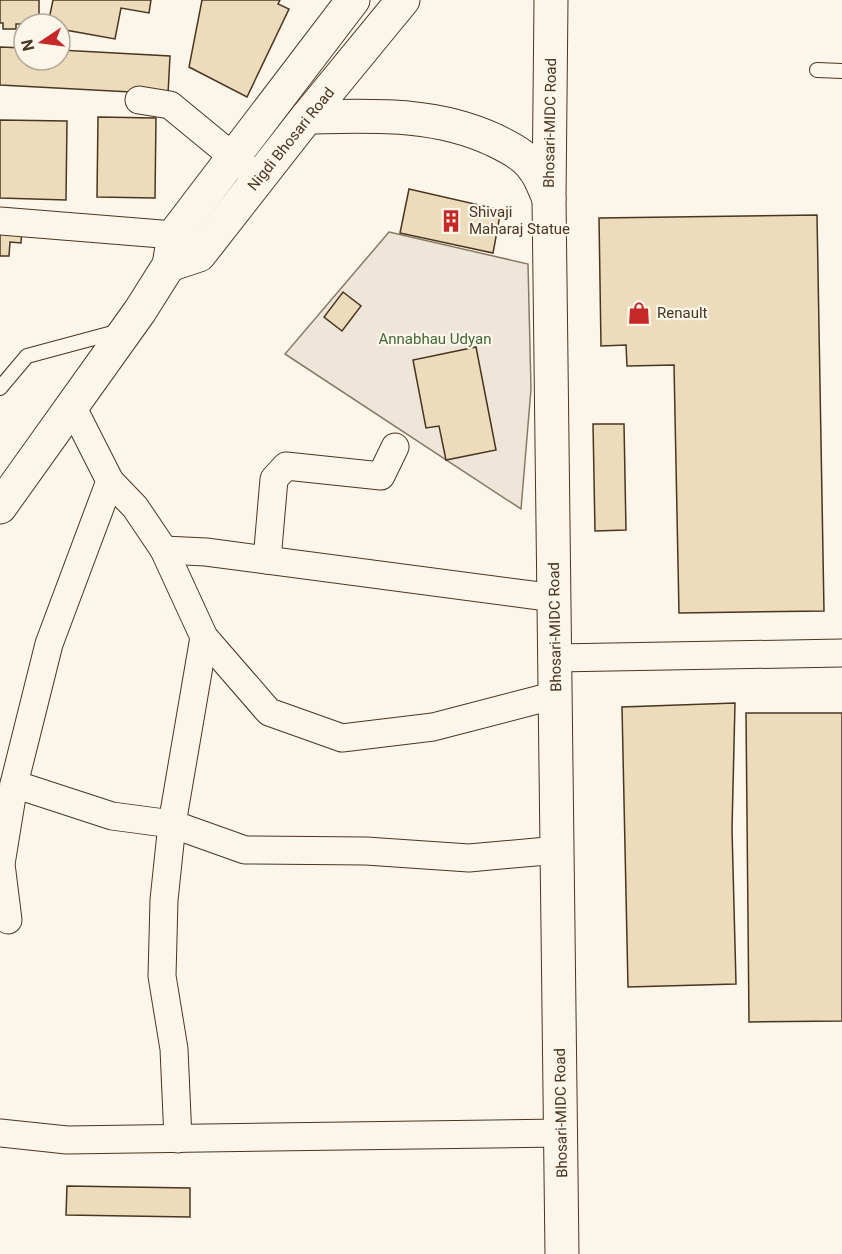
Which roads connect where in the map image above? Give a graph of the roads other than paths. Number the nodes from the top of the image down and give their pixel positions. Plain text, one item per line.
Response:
1 (353, 0) edge
2 (404, 0) edge
3 (551, 0) edge
4 (817, 70) dead end
5 (842, 71) edge
6 (139, 100) dead end
7 (307, 117) junction
8 (233, 158) junction
9 (259, 178) junction
10 (549, 199) junction
11 (0, 221) edge
12 (181, 252) junction
13 (128, 329) junction
14 (0, 388) edge
15 (72, 406) junction
16 (395, 447) dead end
17 (110, 481) junction
18 (0, 507) edge
19 (164, 550) junction
20 (267, 560) junction
21 (555, 598) junction
22 (204, 637) junction
23 (842, 653) edge
24 (556, 658) junction
25 (556, 695) junction
26 (14, 784) junction
27 (172, 824) junction
28 (2, 848) edge
29 (558, 850) junction
30 (8, 920) dead end
31 (0, 1133) edge
32 (561, 1133) junction
33 (178, 1139) junction
34 (562, 1254) edge

1 - 8 street, Nigdi Bhosari Road
2 - 7 street, Nigdi Bhosari Road
3 - 10 street, Bhosari-MIDC Road
4 - 5 lane
6 - 8 street
7 - 9 street, Nigdi Bhosari Road
7 - 10 street
8 - 9 street
8 - 12 street, Nigdi Bhosari Road
9 - 12 street, Nigdi Bhosari Road
10 - 21 street, Bhosari-MIDC Road
11 - 12 street
12 - 13 street, Nigdi Bhosari Road
13 - 14 lane
13 - 15 street, Nigdi Bhosari Road
15 - 17 street
15 - 18 street, Nigdi Bhosari Road
16 - 20 street
17 - 19 street
17 - 26 street
19 - 20 street
19 - 22 street
20 - 21 street
21 - 24 street, Bhosari-MIDC Road
22 - 25 street
22 - 27 street
23 - 24 street
24 - 25 street, Bhosari-MIDC Road
25 - 29 street, Bhosari-MIDC Road
26 - 27 street
26 - 28 street
27 - 29 street
27 - 33 street
28 - 30 street
29 - 32 street, Bhosari-MIDC Road
31 - 33 street
32 - 33 street
32 - 34 street, Bhosari-MIDC Road

